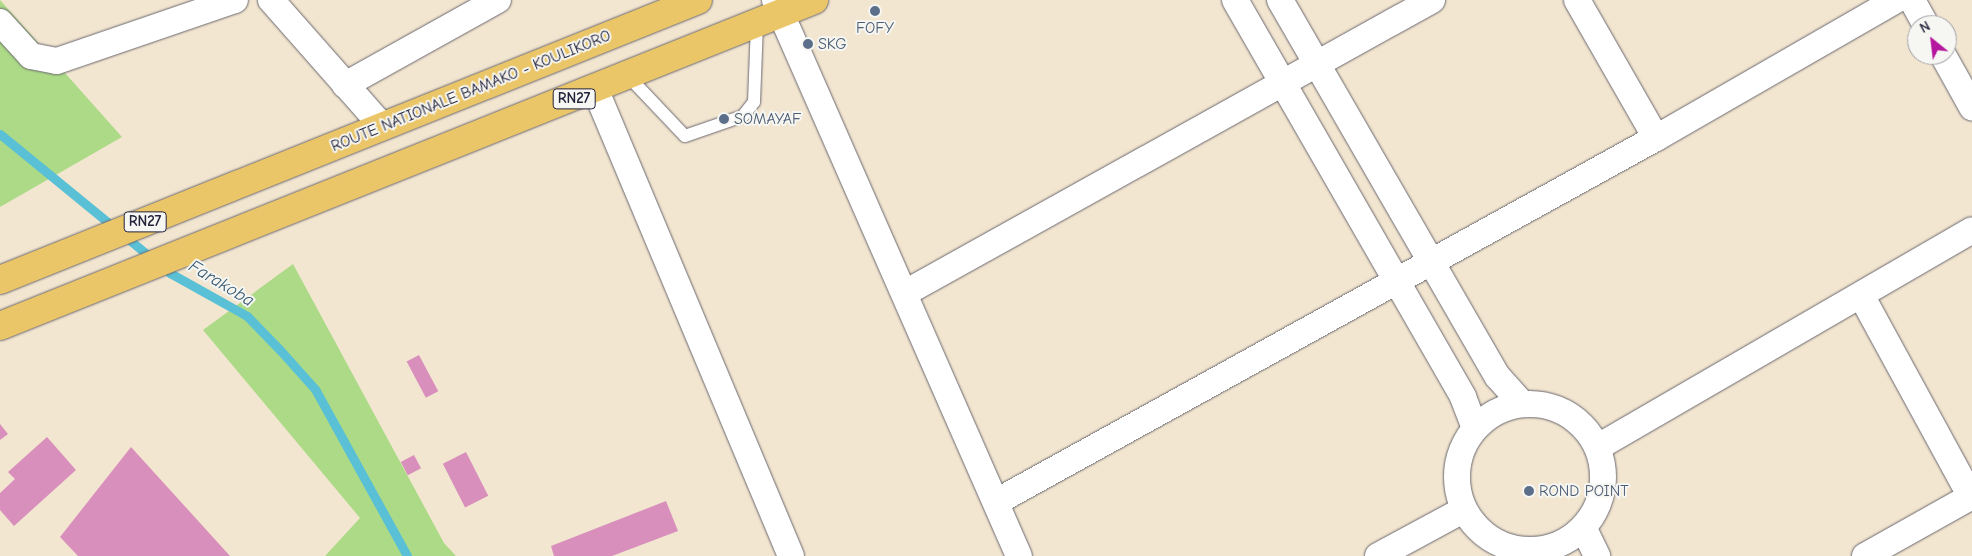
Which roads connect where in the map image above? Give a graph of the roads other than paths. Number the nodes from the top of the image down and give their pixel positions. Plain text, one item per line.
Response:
1 (235, 0) edge
2 (271, 0) edge
3 (498, 0) edge
4 (698, 0) edge
5 (814, 0) edge
6 (1234, 0) edge
7 (1280, 0) edge
8 (1432, 0) edge
9 (1577, 0) edge
10 (1896, 0) edge
11 (1912, 0) edge
12 (771, 12) edge
13 (1920, 15) edge
14 (0, 22) edge
15 (1319, 63) junction
16 (1949, 65) edge
17 (629, 77) junction
18 (1284, 83) junction
19 (345, 85) junction
20 (596, 90) junction
21 (1972, 107) edge
22 (382, 126) junction
23 (1656, 138) junction
24 (1972, 230) edge
25 (1432, 261) junction
26 (0, 280) edge
27 (1397, 280) junction
28 (905, 293) junction
29 (1861, 295) junction
30 (0, 326) edge
31 (1522, 404) junction
32 (1475, 428) junction
33 (1598, 447) junction
34 (1972, 497) edge
35 (996, 502) junction
36 (1463, 510) junction
37 (1584, 529) junction
38 (1546, 552) edge
39 (791, 556) edge
40 (1018, 556) edge
41 (1378, 556) edge
42 (1597, 556) edge
43 (1865, 556) edge

1 - 14 street
2 - 19 street
3 - 19 street
4 - 22 main road, ROUTE NATIONALE BAMAKO - KOULIKORO / RN27
5 - 12 main road, RN27
6 - 18 street
7 - 15 street
8 - 15 street
9 - 23 street
10 - 23 street
11 - 13 street
12 - 17 main road, RN27
12 - 17 lane
12 - 28 street
15 - 18 street
15 - 25 street
16 - 21 street
17 - 20 main road, RN27
18 - 27 street
18 - 28 street
19 - 22 street
20 - 30 main road, RN27
20 - 39 street
22 - 26 main road, ROUTE NATIONALE BAMAKO - KOULIKORO / RN27
23 - 25 street
24 - 29 street
25 - 27 street
25 - 31 street
27 - 32 street
27 - 35 street
28 - 35 street
29 - 33 street
29 - 34 street
31 - 32 street
31 - 33 street
32 - 36 street
33 - 37 street
34 - 43 street
35 - 40 street
36 - 38 street
36 - 41 street
37 - 38 street
37 - 42 street

